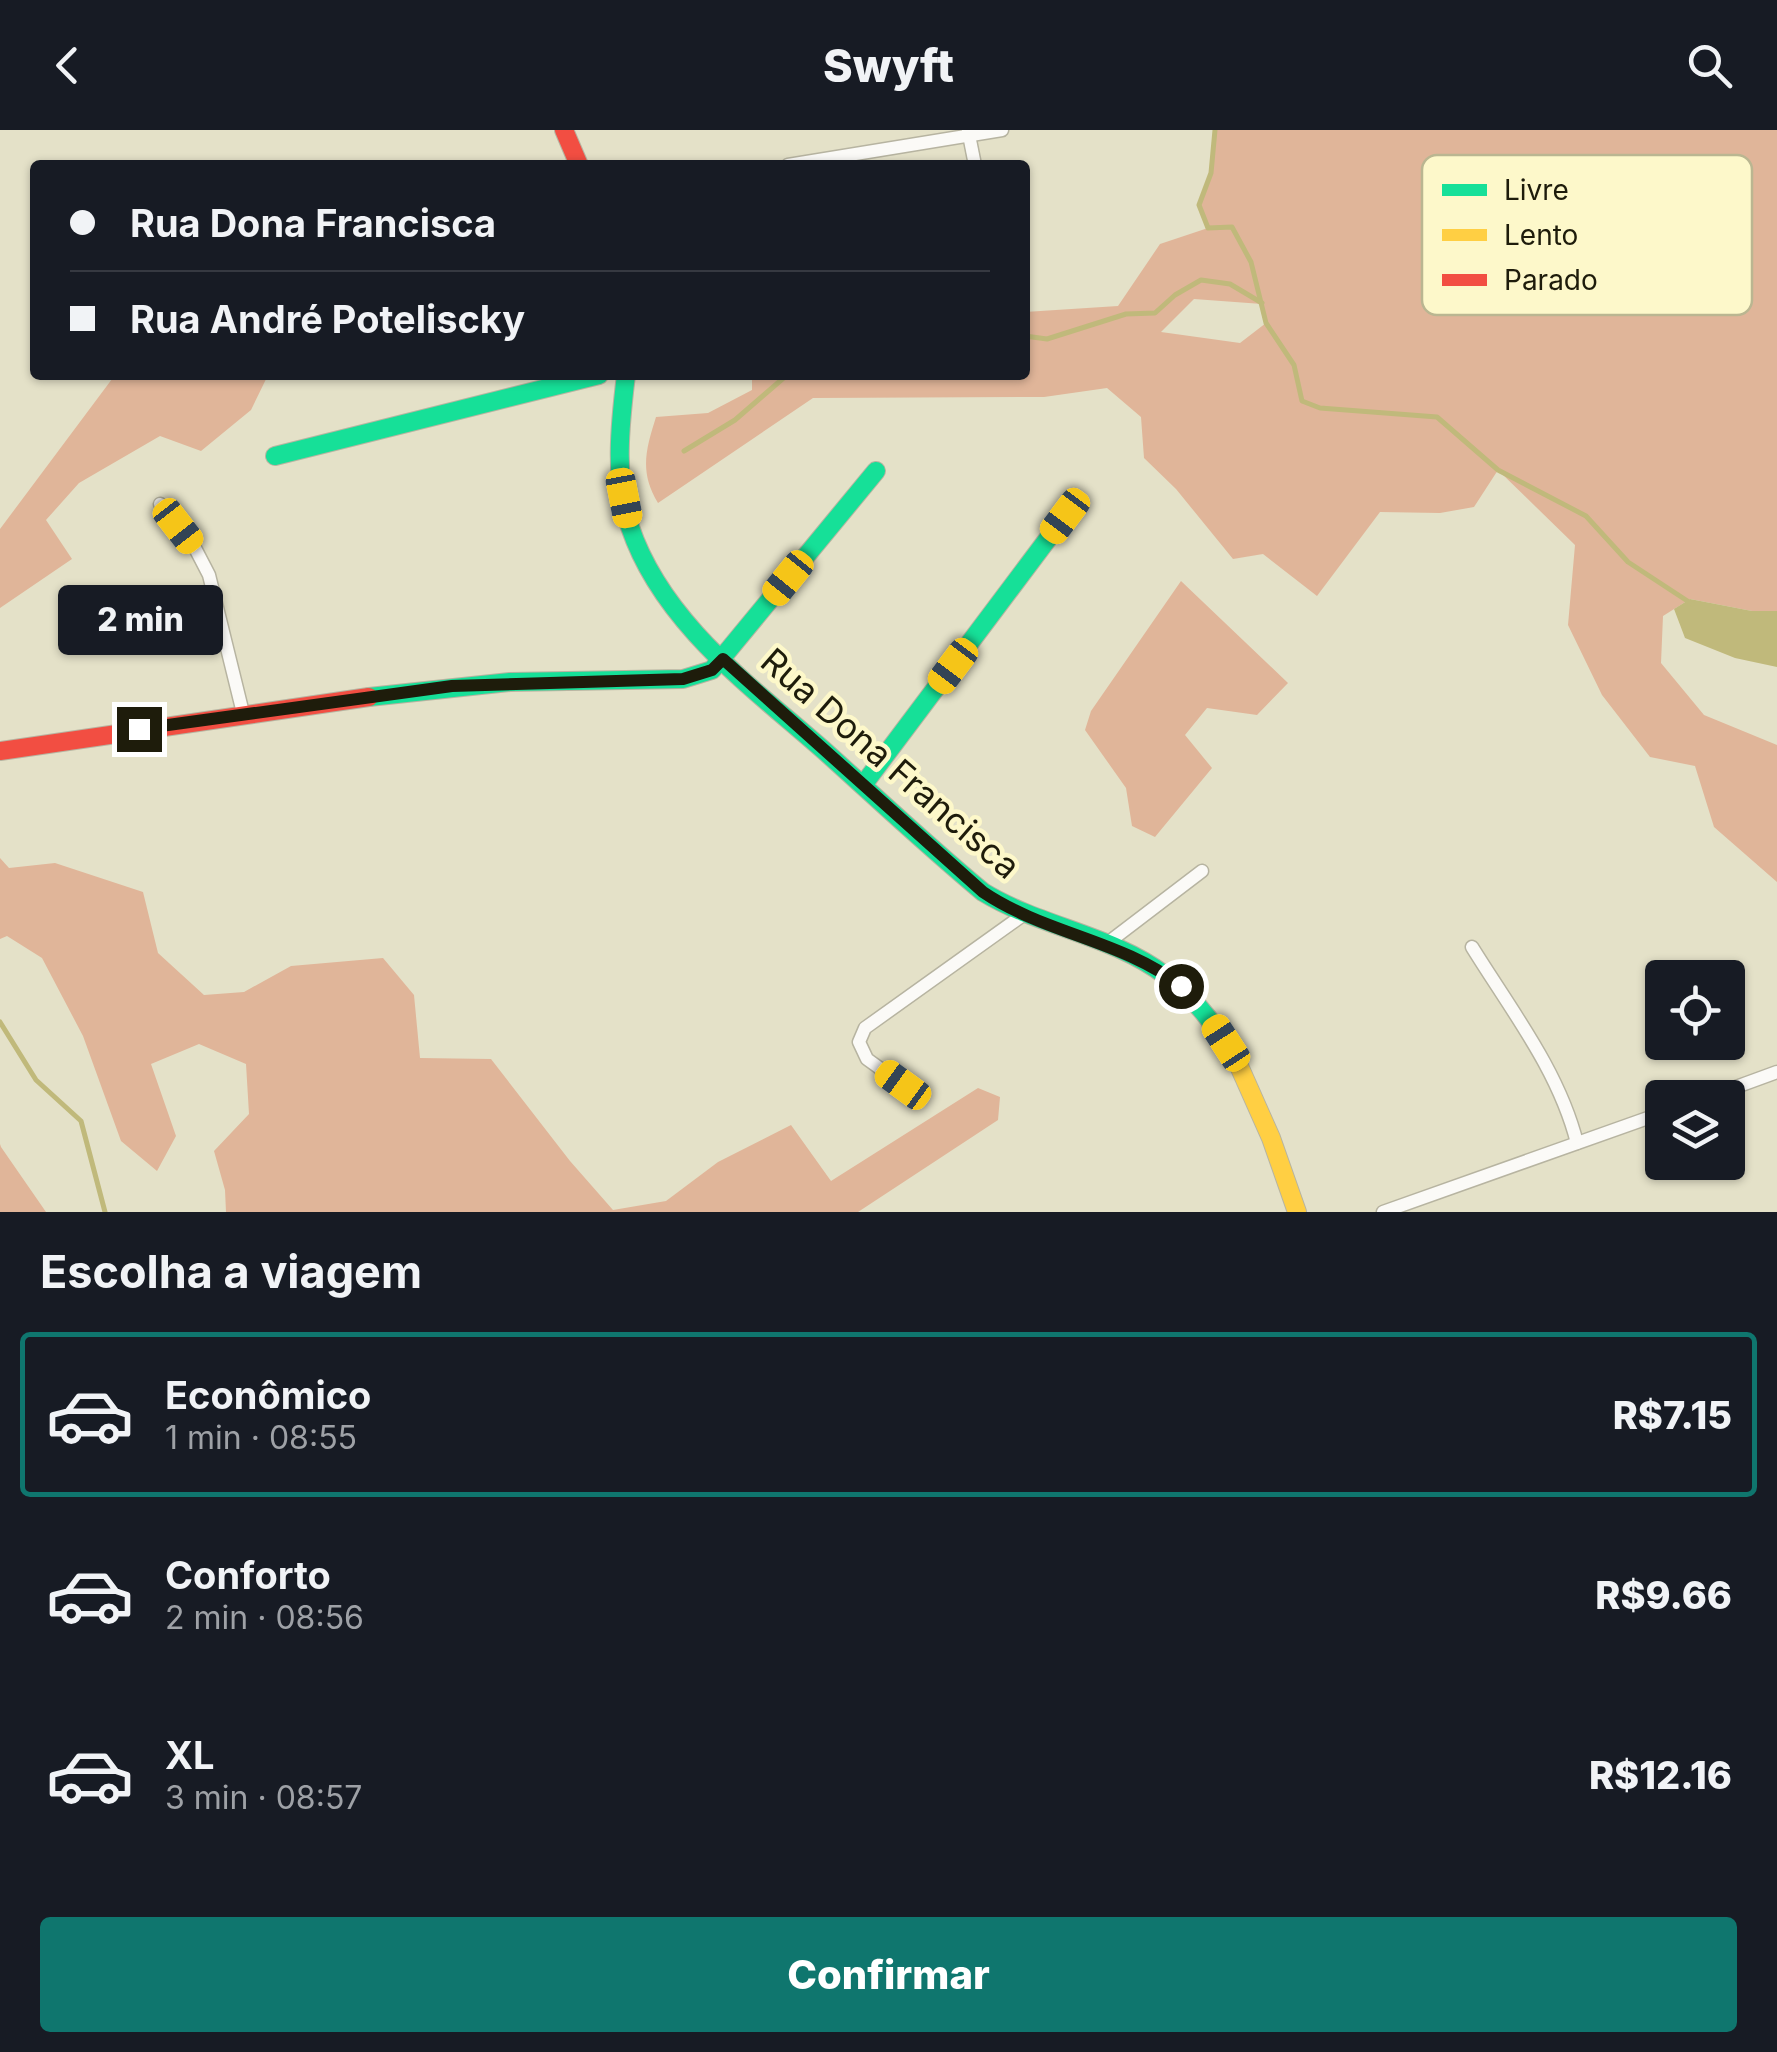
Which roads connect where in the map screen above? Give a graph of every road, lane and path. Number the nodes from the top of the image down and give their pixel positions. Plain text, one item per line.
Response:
1 (564, 130) edge
2 (1002, 130) edge
3 (969, 133) edge
4 (578, 160) edge
5 (816, 160) edge
6 (974, 160) edge
7 (579, 380) edge
8 (626, 380) edge
9 (275, 456) dead end
10 (876, 471) dead end
11 (160, 504) dead end
12 (1065, 516) dead end
13 (723, 659) junction
14 (243, 713) junction
15 (0, 750) edge
16 (863, 785) junction
17 (1202, 871) dead end
18 (1023, 915) junction
19 (1104, 944) junction
20 (1472, 947) dead end
21 (1777, 1072) edge
22 (1745, 1084) edge
23 (903, 1085) dead end
24 (1645, 1119) edge
25 (1576, 1143) junction
26 (1296, 1212) edge
27 (1383, 1212) edge

1 - 4 street
2 - 3 street
3 - 5 street
3 - 6 street
7 - 9 street
8 - 13 street, Rua Dona Francisca
10 - 13 street
11 - 14 street
12 - 16 street
13 - 14 street
13 - 16 street, Rua Dona Francisca
14 - 15 street
16 - 18 street, Rua Dona Francisca
17 - 19 street
18 - 19 street, Rua Dona Francisca
18 - 23 street
19 - 26 street, Rua Dona Francisca
20 - 25 street
21 - 22 street
24 - 25 street
25 - 27 street

